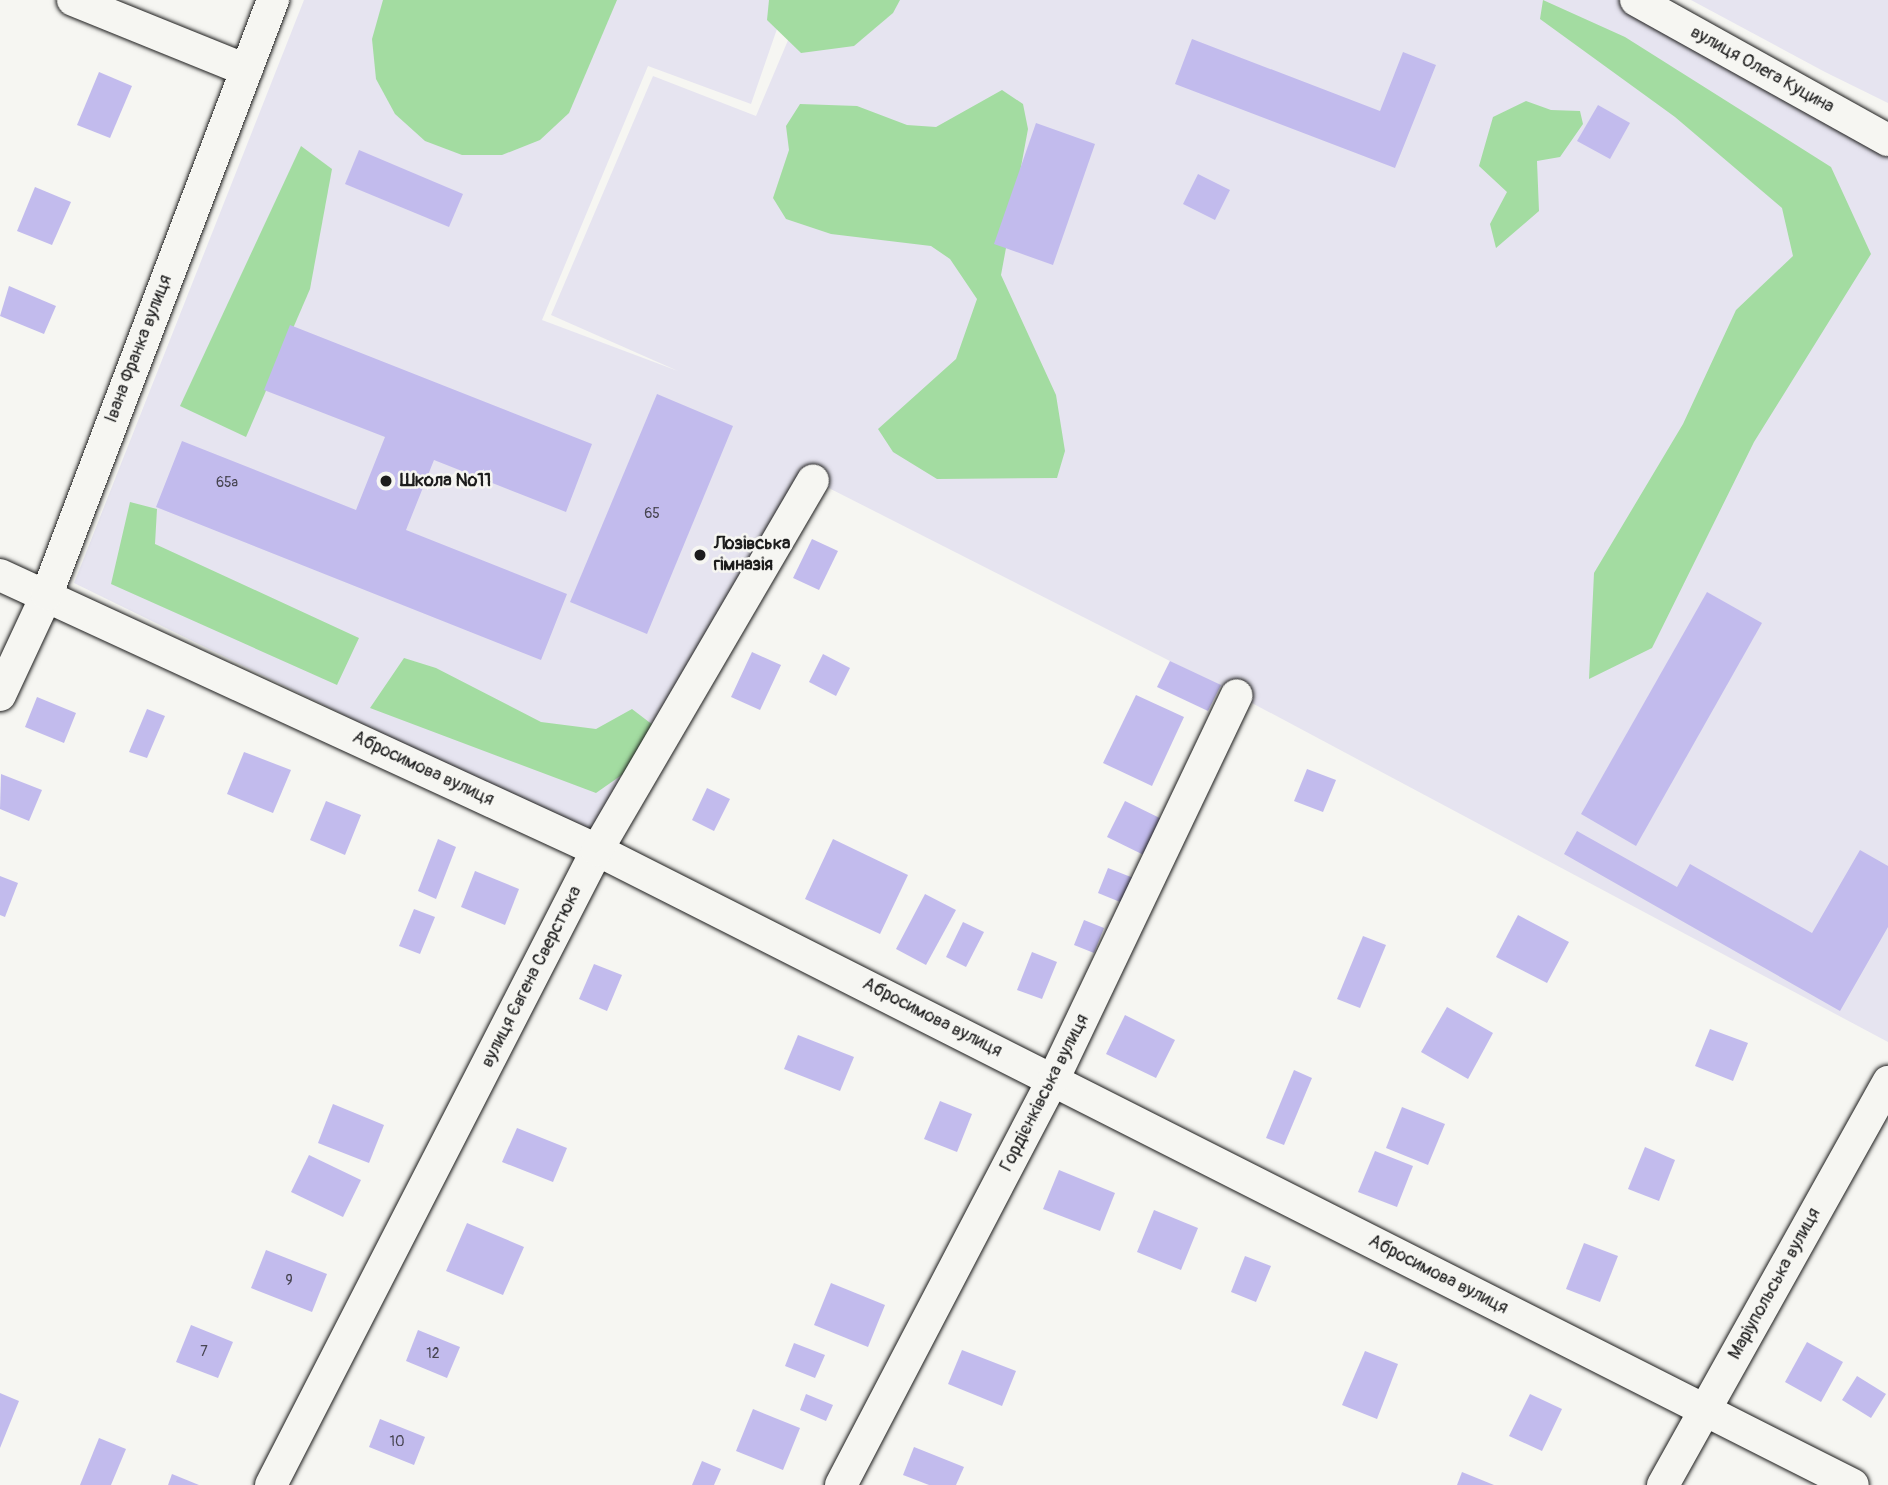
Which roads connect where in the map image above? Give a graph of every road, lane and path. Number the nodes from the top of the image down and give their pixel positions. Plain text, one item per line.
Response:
1 (73, 0) edge
2 (273, 0) edge
3 (1636, 0) edge
4 (246, 70) junction
5 (1888, 140) edge
6 (813, 480) dead end
7 (0, 575) edge
8 (47, 594) junction
9 (0, 695) edge
10 (1237, 695) dead end
11 (597, 850) junction
12 (1054, 1078) junction
13 (1888, 1082) edge
14 (1704, 1412) junction
15 (271, 1485) edge
16 (841, 1485) edge
17 (1662, 1485) edge
18 (1853, 1485) edge

1 - 4 street
2 - 4 street, Івана Франка вулиця
3 - 5 street, вулиця Олега Куцина
4 - 8 street, Івана Франка вулиця
6 - 11 street, вулиця Євгена Сверстюка
7 - 8 street, Абросимова вулиця
8 - 9 street, Івана Франка вулиця
8 - 11 street, Абросимова вулиця
10 - 12 street, Гордієнківська вулиця
11 - 12 street, Абросимова вулиця
11 - 15 street, вулиця Євгена Сверстюка
12 - 14 street, Абросимова вулиця
12 - 16 street, Гордієнківська вулиця
13 - 14 street, Маріупольська вулиця
14 - 17 street, Маріупольська вулиця
14 - 18 street, Абросимова вулиця

